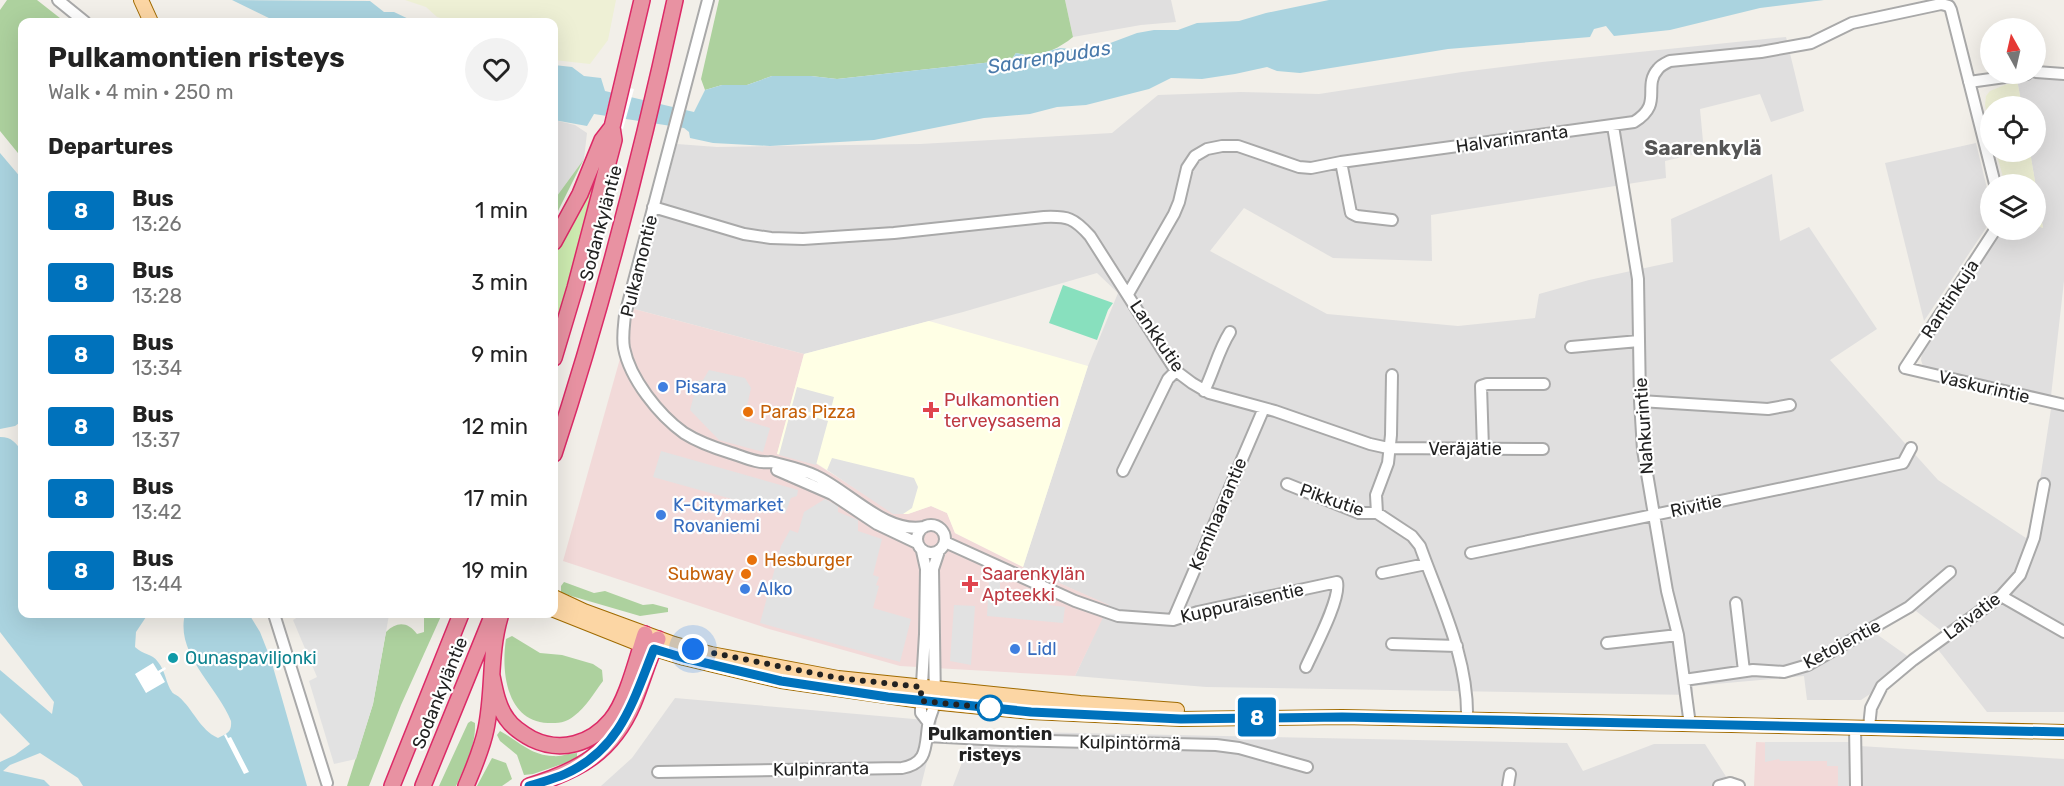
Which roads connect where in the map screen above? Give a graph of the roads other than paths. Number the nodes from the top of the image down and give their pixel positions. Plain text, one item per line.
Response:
1 (58, 0) edge
2 (141, 0) edge
3 (642, 0) edge
4 (675, 0) edge
5 (708, 0) edge
6 (79, 18) edge
7 (149, 18) edge
8 (2046, 73) edge
9 (2064, 74) edge
10 (1980, 80) edge
11 (1969, 82) junction
12 (612, 126) junction
13 (1613, 126) junction
14 (1341, 162) junction
15 (1992, 174) edge
16 (653, 207) junction
17 (1392, 220) dead end
18 (558, 235) edge
19 (1988, 240) edge
20 (1128, 294) junction
21 (1230, 332) dead end
22 (1639, 341) junction
23 (558, 344) edge
24 (1571, 347) dead end
25 (1905, 368) joint
26 (1176, 371) junction
27 (1392, 375) dead end
28 (1544, 384) dead end
29 (1204, 391) junction
30 (1640, 401) junction
31 (1790, 405) dead end
32 (2064, 405) edge
33 (1264, 408) junction
34 (558, 441) edge
35 (1388, 448) junction
36 (1483, 448) junction
37 (1911, 448) dead end
38 (1542, 449) dead end
39 (764, 463) junction
40 (1123, 471) dead end
41 (1287, 484) dead end
42 (2044, 484) dead end
43 (1377, 513) junction
44 (1653, 515) junction
45 (924, 527) junction
46 (920, 547) junction
47 (942, 547) junction
48 (1471, 553) dead end
49 (1426, 564) junction
50 (1950, 572) dead end
51 (1382, 573) dead end
52 (2001, 596) junction
53 (558, 599) edge
54 (1736, 603) dead end
55 (558, 611) edge
56 (275, 618) edge
57 (459, 618) edge
58 (491, 618) edge
59 (500, 618) edge
60 (1173, 620) junction
61 (2064, 632) edge
62 (1678, 635) junction
63 (650, 642) junction
64 (1607, 643) dead end
65 (1392, 644) dead end
66 (1457, 646) junction
67 (1306, 667) dead end
68 (1744, 671) junction
69 (492, 676) junction
70 (1683, 680) junction
71 (928, 694) junction
72 (1467, 720) junction
73 (1690, 725) junction
74 (1855, 727) junction
75 (1869, 728) junction
76 (2064, 732) edge
77 (927, 736) junction
78 (1307, 767) dead end
79 (658, 772) dead end
80 (1510, 774) dead end
81 (327, 783) dead end
82 (392, 786) edge
83 (423, 786) edge
84 (466, 786) edge
85 (529, 786) edge
86 (1508, 786) edge
87 (1719, 786) edge
88 (1739, 786) edge
89 (1856, 786) edge

1 - 6 street
2 - 7 main road
3 - 12 highway, Sodankyläntie
4 - 34 highway, Sodankyläntie
5 - 16 street, Pulkamontie
8 - 9 street
10 - 11 street
11 - 13 street, Halvarinranta
11 - 15 street
12 - 18 highway
12 - 23 highway, Sodankyläntie
13 - 14 street, Halvarinranta
13 - 22 street, Nahkurintie
14 - 17 street
14 - 20 street, Halvarinranta
16 - 20 street, Lankkutie
16 - 39 street, Pulkamontie
19 - 25 street, Rantinkuja
20 - 26 street, Lankkutie
21 - 29 street
22 - 24 street
22 - 30 street, Nahkurintie
25 - 32 street, Vaskurintie
26 - 29 street, Lankkutie
26 - 40 street
27 - 35 street
28 - 36 street
29 - 33 street, Lankkutie
30 - 31 street
30 - 44 street, Nahkurintie
33 - 35 street, Lankkutie
33 - 60 street, Kemihaarantie
35 - 36 street, Veräjätie
35 - 43 street
36 - 38 street, Veräjätie
37 - 44 street, Rivitie
39 - 45 street, Pulkamontie
39 - 46 street, Pulkamontie
41 - 43 street, Pikkutie
42 - 52 street, Laivatie
43 - 49 street
44 - 48 street, Rivitie
44 - 62 street, Nahkurintie
45 - 46 street
45 - 47 street
46 - 47 street
46 - 71 street
47 - 60 street, Kuppuraisentie
47 - 71 street
49 - 51 street
49 - 66 street
50 - 68 street, Ketojentie
52 - 61 street
52 - 75 street, Laivatie
53 - 63 main road
54 - 68 street
55 - 63 main road
56 - 81 street
57 - 82 highway, Sodankyläntie
58 - 83 highway, Sodankyläntie
59 - 69 highway
60 - 67 street, Kuppuraisentie
62 - 64 street
62 - 70 street, Nahkurintie
63 - 69 highway
63 - 71 main road
63 - 85 highway
65 - 66 street
66 - 72 street
68 - 70 street, Ketojentie
69 - 84 highway
70 - 73 street, Nahkurintie
71 - 72 main road
71 - 77 street
72 - 73 main road
73 - 74 main road
74 - 75 main road
74 - 89 street
75 - 76 main road
77 - 78 street, Kulpintörmä
77 - 79 street, Kulpinranta
80 - 86 street
87 - 88 street

